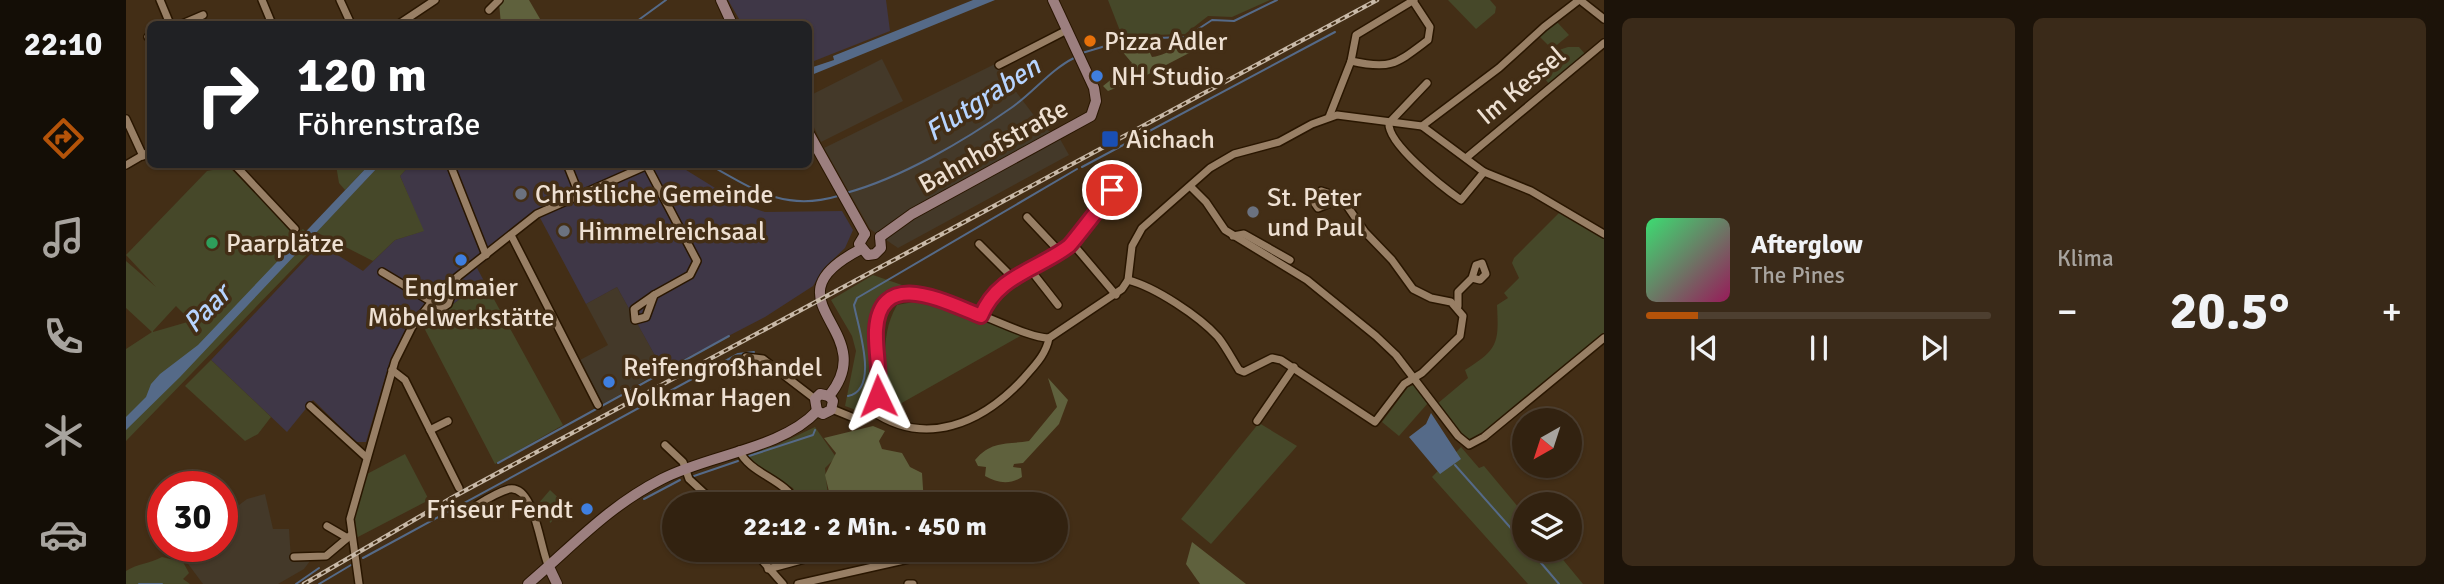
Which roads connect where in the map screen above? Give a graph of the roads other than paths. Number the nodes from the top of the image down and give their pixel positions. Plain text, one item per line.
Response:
1 (160, 0) edge
2 (262, 0) edge
3 (340, 0) edge
4 (435, 0) edge
5 (499, 0) edge
6 (720, 0) edge
7 (1053, 0) edge
8 (1414, 0) edge
9 (1580, 0) edge
10 (424, 3) edge
11 (489, 10) dead end
12 (203, 15) dead end
13 (1604, 19) edge
14 (169, 21) edge
15 (188, 21) edge
16 (271, 21) edge
17 (350, 21) edge
18 (403, 21) edge
19 (730, 21) edge
20 (1067, 30) junction
21 (1604, 43) edge
22 (1350, 61) junction
23 (999, 65) dead end
24 (1427, 83) dead end
25 (1329, 117) junction
26 (126, 119) edge
27 (1389, 123) junction
28 (1422, 126) junction
29 (812, 139) edge
30 (147, 153) edge
31 (143, 156) junction
32 (1466, 159) junction
33 (126, 165) edge
34 (238, 168) edge
35 (452, 168) edge
36 (569, 168) edge
37 (641, 168) edge
38 (650, 168) edge
39 (1484, 172) junction
40 (1191, 187) junction
41 (1112, 190) dead end
42 (579, 194) junction
43 (1340, 199) dead end
44 (1027, 217) dead end
45 (295, 229) dead end
46 (864, 234) junction
47 (1604, 234) edge
48 (510, 235) junction
49 (1233, 236) junction
50 (880, 237) junction
51 (1072, 243) junction
52 (979, 244) dead end
53 (861, 249) junction
54 (1059, 251) junction
55 (486, 255) junction
56 (1290, 260) dead end
57 (1029, 268) junction
58 (382, 272) dead end
59 (457, 277) junction
60 (1012, 277) junction
61 (1472, 278) dead end
62 (1128, 280) junction
63 (1458, 292) junction
64 (654, 295) dead end
65 (1115, 295) junction
66 (1443, 299) junction
67 (431, 302) junction
68 (1058, 305) dead end
69 (1458, 306) junction
70 (981, 316) junction
71 (1049, 338) junction
72 (1604, 338) edge
73 (746, 356) dead end
74 (1294, 368) junction
75 (392, 370) junction
76 (1413, 378) junction
77 (829, 396) junction
78 (815, 399) junction
79 (598, 405) dead end
80 (310, 406) dead end
81 (832, 409) junction
82 (817, 411) junction
83 (872, 411) junction
84 (448, 421) dead end
85 (1257, 421) dead end
86 (430, 430) junction
87 (664, 445) dead end
88 (740, 450) junction
89 (366, 457) junction
90 (683, 470) junction
91 (459, 488) dead end
92 (704, 492) edge
93 (791, 492) edge
94 (465, 512) dead end
95 (327, 526) dead end
96 (349, 536) junction
97 (294, 558) dead end
98 (762, 562) edge
99 (794, 562) edge
100 (896, 562) edge
101 (549, 567) junction
102 (768, 569) junction
103 (359, 584) edge
104 (528, 584) edge
105 (557, 584) edge
106 (783, 584) edge
107 (798, 584) edge
108 (908, 584) edge
109 (913, 584) edge

1 - 14 street
2 - 16 street
3 - 17 street
4 - 10 street
5 - 11 street
6 - 19 main road
7 - 20 main road, Bahnhofstraße
8 - 22 street
8 - 22 street
9 - 13 street
9 - 28 street
10 - 18 street
12 - 15 street
20 - 23 street
20 - 50 main road, Bahnhofstraße
21 - 32 street, Im Kessel
22 - 25 street
24 - 27 street
25 - 27 street
25 - 40 street
26 - 31 street
27 - 28 street
27 - 39 street
28 - 32 street
29 - 46 main road
30 - 31 street
31 - 33 street
32 - 39 street
34 - 45 street
35 - 55 street
36 - 42 street
37 - 42 street
38 - 64 street
39 - 47 street
40 - 49 street
40 - 62 street
41 - 51 street
42 - 48 street
43 - 66 street
44 - 54 street
46 - 50 main road
46 - 53 main road
48 - 55 street
48 - 79 street
49 - 56 street
49 - 76 street
50 - 53 main road
51 - 54 street
51 - 65 street
52 - 60 street
53 - 77 main road
54 - 57 street
55 - 59 street
57 - 60 street
57 - 68 street
58 - 67 street
59 - 67 street
59 - 67 street
60 - 70 street
61 - 63 street
62 - 65 street
62 - 74 street
63 - 66 street
63 - 69 street
65 - 71 street
66 - 69 street
67 - 75 street
69 - 76 street
70 - 71 street
70 - 83 street
71 - 83 street
72 - 76 street
73 - 78 street
74 - 76 street
74 - 85 street
75 - 86 street
75 - 89 street
77 - 78 main road
77 - 81 main road
78 - 82 main road
80 - 89 street
81 - 82 main road
81 - 83 street
82 - 88 main road
84 - 86 street
86 - 91 street
87 - 90 street
88 - 90 main road
88 - 93 street
89 - 96 street
90 - 92 street
90 - 101 main road
94 - 101 street
95 - 96 street
96 - 97 street
96 - 103 street
98 - 102 street
99 - 102 street
100 - 107 street
101 - 104 main road
101 - 105 main road
102 - 106 street
108 - 109 street

